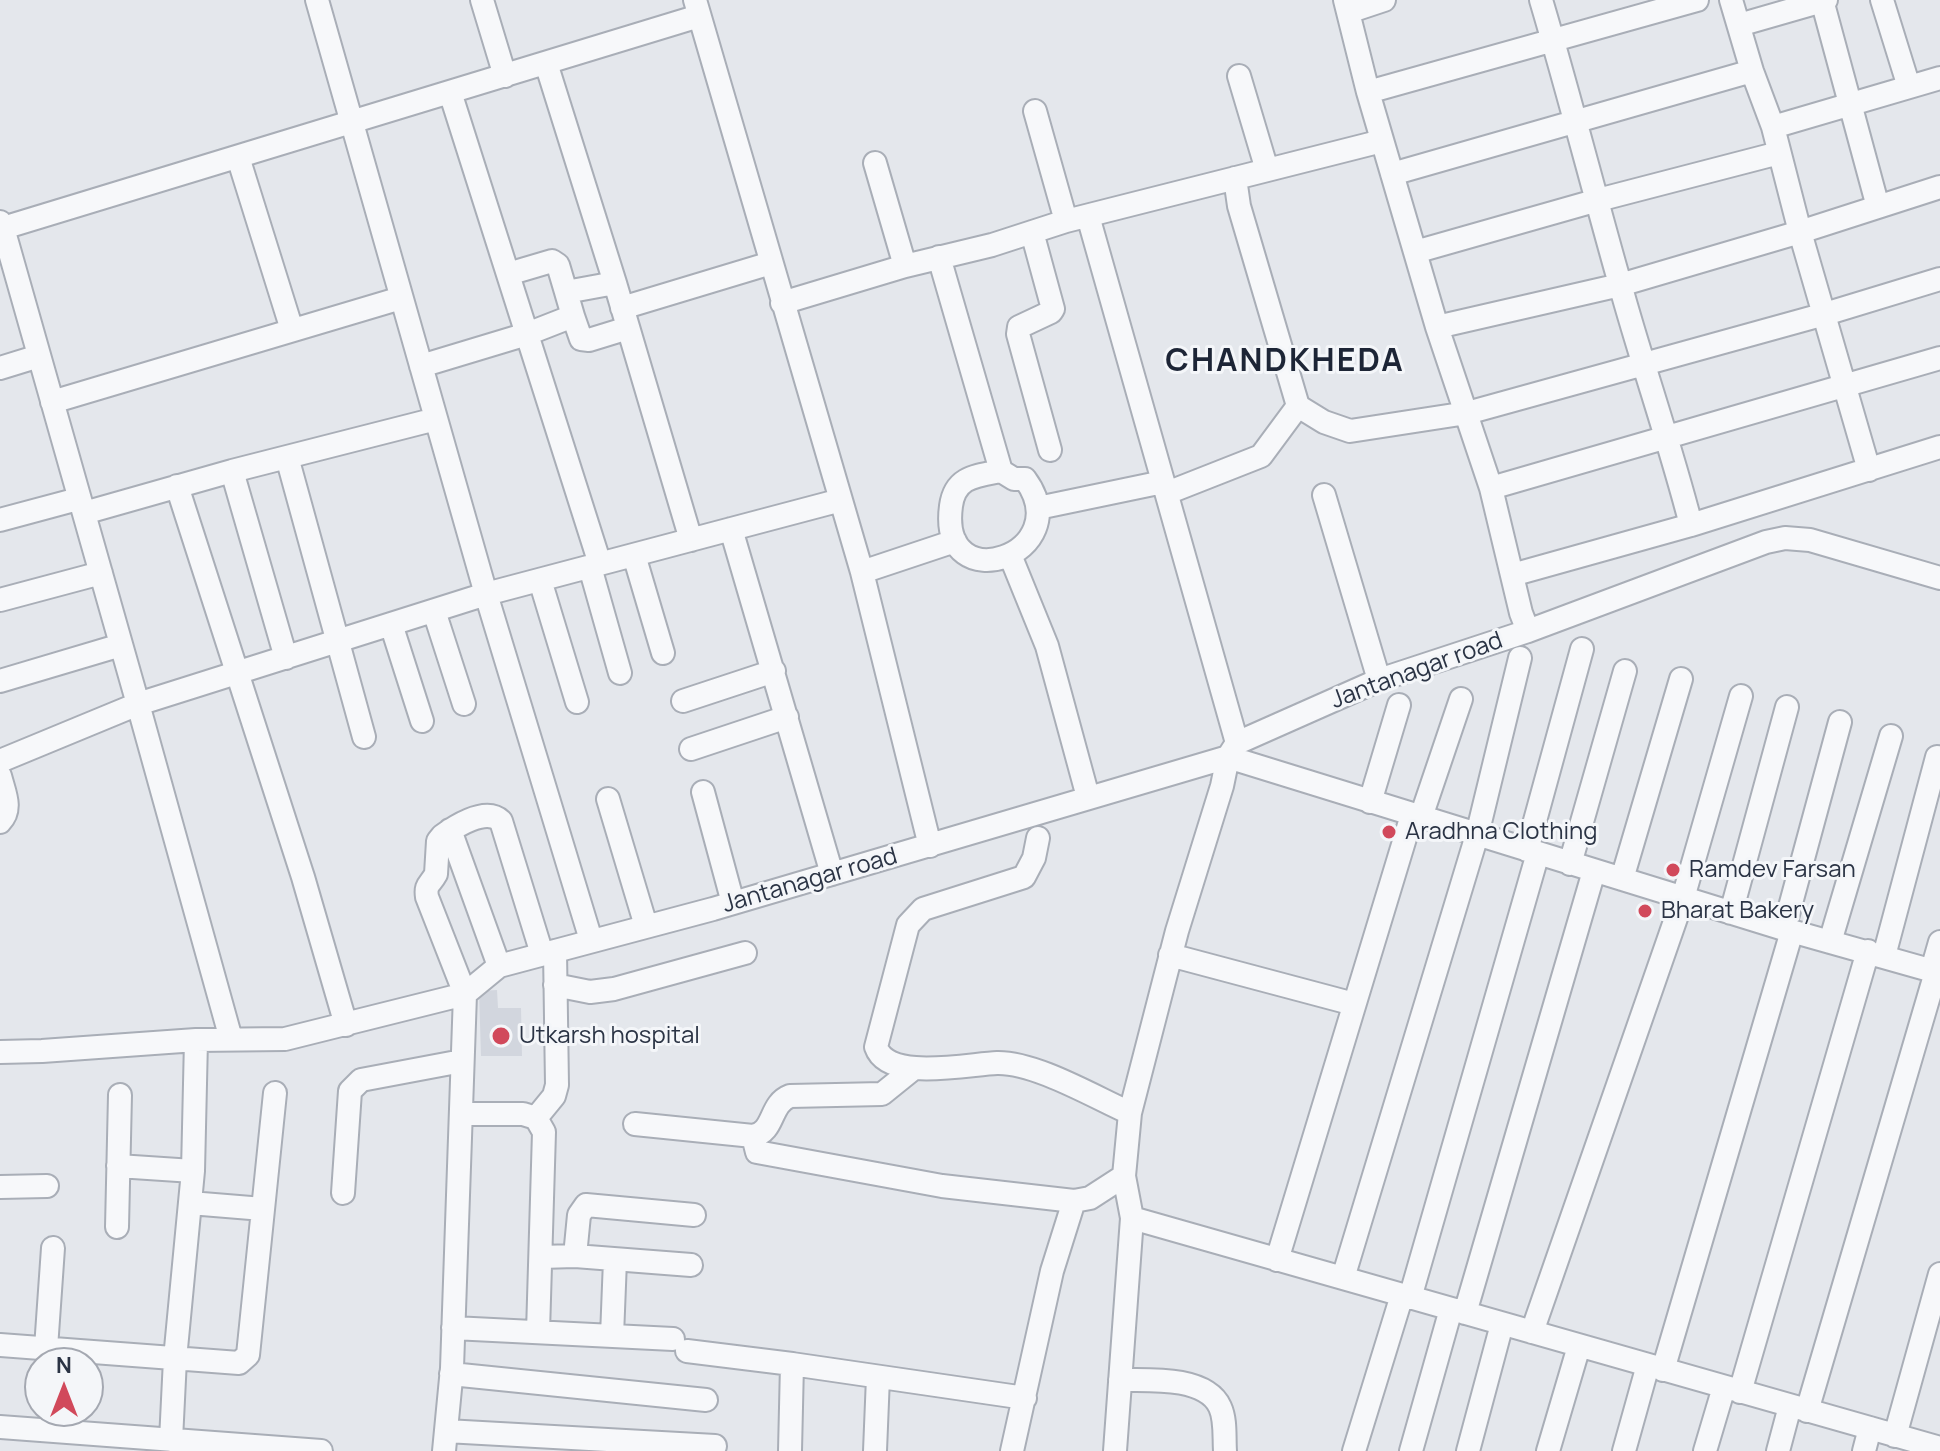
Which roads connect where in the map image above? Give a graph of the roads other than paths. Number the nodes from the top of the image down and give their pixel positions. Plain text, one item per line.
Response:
1 (317, 0) edge
2 (482, 0) edge
3 (1384, 0) edge
4 (1541, 0) edge
5 (1697, 0) edge
6 (1731, 0) edge
7 (1824, 0) edge
8 (1882, 0) edge
9 (1346, 6) edge
10 (697, 8) edge
11 (1739, 25) junction
12 (1553, 38) junction
13 (546, 63) junction
14 (1752, 71) junction
15 (505, 76) junction
16 (1239, 76) dead end
17 (1940, 78) edge
18 (1909, 87) junction
19 (450, 92) junction
20 (1368, 92) junction
21 (1850, 104) junction
22 (1035, 111) dead end
23 (1577, 121) junction
24 (350, 123) junction
25 (1773, 127) junction
26 (1382, 141) junction
27 (1779, 153) junction
28 (238, 157) junction
29 (875, 163) dead end
30 (1267, 170) junction
31 (1392, 174) junction
32 (1235, 178) junction
33 (1940, 187) edge
34 (1598, 200) junction
35 (1878, 207) junction
36 (1077, 218) junction
37 (1, 225) edge
38 (1032, 232) junction
39 (1800, 232) junction
40 (1415, 252) junction
41 (939, 257) junction
42 (771, 263) junction
43 (905, 266) junction
44 (508, 274) junction
45 (1940, 279) edge
46 (615, 283) junction
47 (1620, 285) junction
48 (566, 292) junction
49 (401, 298) junction
50 (782, 303) junction
51 (1825, 314) junction
52 (573, 316) junction
53 (625, 318) junction
54 (1437, 327) junction
55 (292, 330) junction
56 (527, 334) junction
57 (39, 356) junction
58 (1940, 358) edge
59 (1645, 365) junction
60 (421, 366) junction
61 (0, 368) edge
62 (1844, 386) junction
63 (52, 402) junction
64 (1298, 406) junction
65 (1467, 413) junction
66 (436, 419) junction
67 (1668, 437) junction
68 (1940, 447) edge
69 (1050, 450) dead end
70 (287, 457) junction
71 (1869, 470) junction
72 (232, 471) junction
73 (1001, 471) junction
74 (177, 486) junction
75 (1165, 488) junction
76 (1491, 488) junction
77 (1324, 495) dead end
78 (841, 500) junction
79 (81, 506) junction
80 (1038, 508) junction
81 (0, 520) edge
82 (1691, 525) junction
83 (731, 529) junction
84 (691, 540) junction
85 (955, 541) junction
86 (634, 555) junction
87 (1010, 555) junction
88 (595, 565) junction
89 (862, 572) junction
90 (101, 573) junction
91 (1512, 575) junction
92 (1940, 578) edge
93 (540, 580) junction
94 (486, 594) junction
95 (0, 600) edge
96 (434, 611) junction
97 (391, 624) junction
98 (1528, 631) junction
99 (339, 642) junction
100 (121, 645) junction
101 (1582, 649) dead end
102 (663, 653) dead end
103 (286, 658) junction
104 (1520, 658) dead end
105 (238, 671) junction
106 (774, 671) junction
107 (1625, 671) dead end
108 (620, 673) dead end
109 (1681, 679) dead end
110 (1379, 680) junction
111 (0, 681) edge
112 (1741, 696) dead end
113 (1461, 699) dead end
114 (683, 701) dead end
115 (577, 702) dead end
116 (138, 704) junction
117 (464, 704) dead end
118 (1399, 705) dead end
119 (1787, 707) dead end
120 (787, 717) junction
121 (422, 721) dead end
122 (1840, 722) dead end
123 (1891, 736) dead end
124 (364, 737) dead end
125 (691, 749) dead end
126 (1232, 750) junction
127 (1937, 757) dead end
128 (0, 761) edge
129 (0, 776) edge
130 (703, 792) dead end
131 (1088, 797) junction
132 (608, 799) dead end
133 (1370, 802) junction
134 (1417, 816) junction
135 (0, 822) edge
136 (450, 830) junction
137 (1477, 835) junction
138 (1038, 838) dead end
139 (930, 846) junction
140 (1532, 852) junction
141 (1570, 864) junction
142 (1594, 871) junction
143 (832, 874) junction
144 (1622, 879) junction
145 (1683, 898) junction
146 (733, 903) junction
147 (1731, 913) junction
148 (646, 926) junction
149 (1788, 930) junction
150 (591, 940) junction
151 (1830, 942) junction
152 (1940, 942) edge
153 (548, 952) junction
154 (745, 953) dead end
155 (1876, 953) junction
156 (1170, 955) junction
157 (499, 966) junction
158 (1936, 972) edge
159 (555, 985) junction
160 (465, 994) junction
161 (1354, 1004) junction
162 (346, 1025) junction
163 (231, 1039) junction
164 (196, 1040) junction
165 (0, 1052) edge
166 (462, 1061) junction
167 (913, 1069) junction
168 (275, 1093) dead end
169 (120, 1095) dead end
170 (1130, 1113) junction
171 (463, 1114) junction
172 (536, 1118) junction
173 (635, 1124) dead end
174 (753, 1136) junction
175 (118, 1166) junction
176 (193, 1171) junction
177 (1124, 1176) junction
178 (47, 1186) dead end
179 (0, 1187) edge
180 (343, 1193) dead end
181 (1074, 1201) junction
182 (190, 1203) junction
183 (263, 1209) junction
184 (694, 1215) dead end
185 (1132, 1218) junction
186 (117, 1227) dead end
187 (53, 1248) dead end
188 (575, 1256) junction
189 (541, 1257) junction
190 (615, 1260) junction
191 (1277, 1260) junction
192 (691, 1265) dead end
193 (1940, 1274) edge
194 (1343, 1278) junction
195 (1406, 1296) junction
196 (1458, 1311) junction
197 (1502, 1324) junction
198 (453, 1328) junction
199 (538, 1332) junction
200 (1532, 1332) junction
201 (612, 1336) junction
202 (0, 1345) edge
203 (1579, 1346) junction
204 (31, 1347) edge
205 (46, 1347) edge
206 (104, 1353) edge
207 (175, 1359) junction
208 (792, 1364) junction
209 (1656, 1368) junction
210 (451, 1374) junction
211 (878, 1377) junction
212 (1120, 1380) junction
213 (1732, 1389) junction
214 (1025, 1398) junction
215 (706, 1400) dead end
216 (1799, 1408) junction
217 (0, 1427) edge
218 (1870, 1428) junction
219 (1895, 1436) junction
220 (171, 1440) junction
221 (51, 1441) edge
222 (445, 1441) edge
223 (98, 1443) edge
224 (135, 1444) edge
225 (715, 1446) dead end
226 (1926, 1447) edge
227 (321, 1451) edge
228 (790, 1451) edge
229 (875, 1451) edge
230 (1012, 1451) edge
231 (1115, 1451) edge
232 (1225, 1451) edge
233 (1354, 1451) edge
234 (1411, 1451) edge
235 (1468, 1451) edge
236 (1548, 1451) edge
237 (1624, 1451) edge
238 (1705, 1451) edge
239 (1778, 1451) edge
240 (1864, 1451) edge

1 - 24 street
2 - 15 street
3 - 9 street
4 - 12 street
5 - 12 street
6 - 11 street
7 - 11 street
7 - 21 street
8 - 18 street
9 - 20 street, Jantanagar road
10 - 13 street
10 - 42 street
11 - 14 street
12 - 20 street
12 - 23 street
13 - 15 street
13 - 46 street
14 - 23 street
14 - 25 street
15 - 19 street
16 - 30 street
17 - 18 street
18 - 21 street
19 - 24 street
19 - 44 street
20 - 26 street, Jantanagar road
21 - 25 street
21 - 35 street
22 - 36 street
23 - 31 street
23 - 34 street
24 - 28 street
24 - 49 street
25 - 27 street
26 - 30 street
26 - 31 street, Jantanagar road
27 - 34 street
27 - 39 street
28 - 37 street
28 - 55 street
29 - 43 street
30 - 32 street
31 - 40 street, Jantanagar road
32 - 36 street
32 - 64 street
33 - 35 street
34 - 40 street
34 - 47 street
35 - 39 street
36 - 38 street
36 - 75 street
37 - 57 street
38 - 41 street
38 - 69 street
39 - 47 street
39 - 51 street
40 - 54 street, Jantanagar road
41 - 43 street
41 - 73 street
42 - 50 street
42 - 53 street
43 - 50 street
44 - 48 street
44 - 56 street
45 - 51 street
46 - 48 street
46 - 53 street
47 - 54 street
47 - 59 street
48 - 52 street
49 - 55 street
49 - 60 street
50 - 78 street
51 - 59 street
51 - 62 street
52 - 53 street
52 - 56 street
53 - 84 street
54 - 65 street, Jantanagar road
55 - 63 street
56 - 60 street
56 - 88 street
57 - 61 street
57 - 63 street
58 - 62 street
59 - 65 street
59 - 67 street
60 - 66 street
62 - 67 street
62 - 71 street
63 - 79 street
64 - 65 street
64 - 75 street
65 - 76 street, Jantanagar road
66 - 70 street
66 - 94 street
67 - 76 street
67 - 82 street
68 - 71 street
70 - 72 street
70 - 99 street
71 - 82 street
72 - 74 street
72 - 103 street
73 - 80 street
73 - 85 street
74 - 79 street
74 - 105 street
75 - 80 street
75 - 126 street
76 - 91 street, Jantanagar road
77 - 110 street
78 - 83 street
78 - 89 street
79 - 81 street
79 - 90 street
80 - 87 street
82 - 91 street
83 - 84 street
83 - 106 street
84 - 86 street
85 - 87 street
85 - 89 street
86 - 88 street
86 - 102 street
87 - 131 street
88 - 93 street
88 - 108 street
89 - 139 street
90 - 95 street
90 - 100 street
91 - 98 street, Jantanagar road
92 - 98 street
93 - 94 street
93 - 115 street
94 - 96 street
94 - 150 street
96 - 97 street
96 - 117 street
97 - 99 street
97 - 121 street
98 - 110 street, Jantanagar road
99 - 103 street
99 - 124 street
100 - 111 street
100 - 116 street
101 - 140 street
103 - 105 street
104 - 137 street
105 - 116 street
105 - 162 street
106 - 114 street
106 - 120 street
107 - 141 street
109 - 144 street
110 - 126 street, Jantanagar road
112 - 145 street
113 - 134 street
116 - 128 street
116 - 163 street
118 - 133 street
119 - 147 street
120 - 125 street
120 - 143 street
122 - 149 street
123 - 151 street
126 - 131 street, Jantanagar road
126 - 133 street
126 - 156 street
127 - 155 street
129 - 135 street
130 - 146 street
131 - 139 street, Jantanagar road
132 - 148 street
133 - 134 street
134 - 137 street
134 - 161 street
136 - 153 street
136 - 157 street
136 - 160 street
137 - 140 street
137 - 194 street
138 - 167 street
139 - 143 street, Jantanagar road
140 - 141 street
140 - 195 street
141 - 142 street
142 - 144 street
142 - 196 street
143 - 146 street, Jantanagar road
144 - 145 street
145 - 147 street
145 - 200 street
146 - 148 street, Jantanagar road
147 - 149 street
148 - 150 street, Jantanagar road
149 - 151 street
149 - 209 street
150 - 153 street, Jantanagar road
151 - 155 street
152 - 158 street
153 - 157 street, Jantanagar road
153 - 159 street
154 - 159 street
155 - 158 street
155 - 213 street
156 - 161 street
156 - 170 street
157 - 160 street, Jantanagar road
158 - 216 street
159 - 172 street
160 - 162 street
160 - 166 street
161 - 191 street
162 - 163 street
163 - 164 street
164 - 165 street
164 - 176 street
166 - 171 street
166 - 180 street
167 - 170 street
167 - 174 street
168 - 183 street
169 - 175 street
170 - 177 street
171 - 172 street
171 - 198 street
172 - 189 street
173 - 174 street
174 - 181 street
175 - 176 street
175 - 186 street
176 - 182 street
177 - 181 street
177 - 185 street
178 - 179 street
181 - 214 street
182 - 183 street
182 - 207 street
183 - 207 street
184 - 188 street
185 - 191 street
185 - 212 street
187 - 205 street
188 - 189 street
188 - 190 street
189 - 199 street
190 - 192 street
190 - 201 street
191 - 194 street
193 - 219 street
194 - 195 street
195 - 196 street
195 - 233 street
196 - 197 street
196 - 234 street
197 - 200 street
197 - 235 street
198 - 199 street
198 - 210 street
199 - 201 street
200 - 203 street
201 - 208 street
202 - 204 street
203 - 209 street
203 - 236 street
206 - 207 street
207 - 220 street
208 - 211 street
208 - 228 street
209 - 213 street
209 - 237 street
210 - 215 street
210 - 222 street
211 - 214 street
211 - 229 street
212 - 231 street
212 - 232 street
213 - 216 street
213 - 238 street
214 - 230 street
216 - 218 street
216 - 239 street
217 - 221 street
218 - 219 street
218 - 240 street
219 - 226 street
220 - 224 street
220 - 227 street
221 - 223 street
222 - 225 street
223 - 224 street

